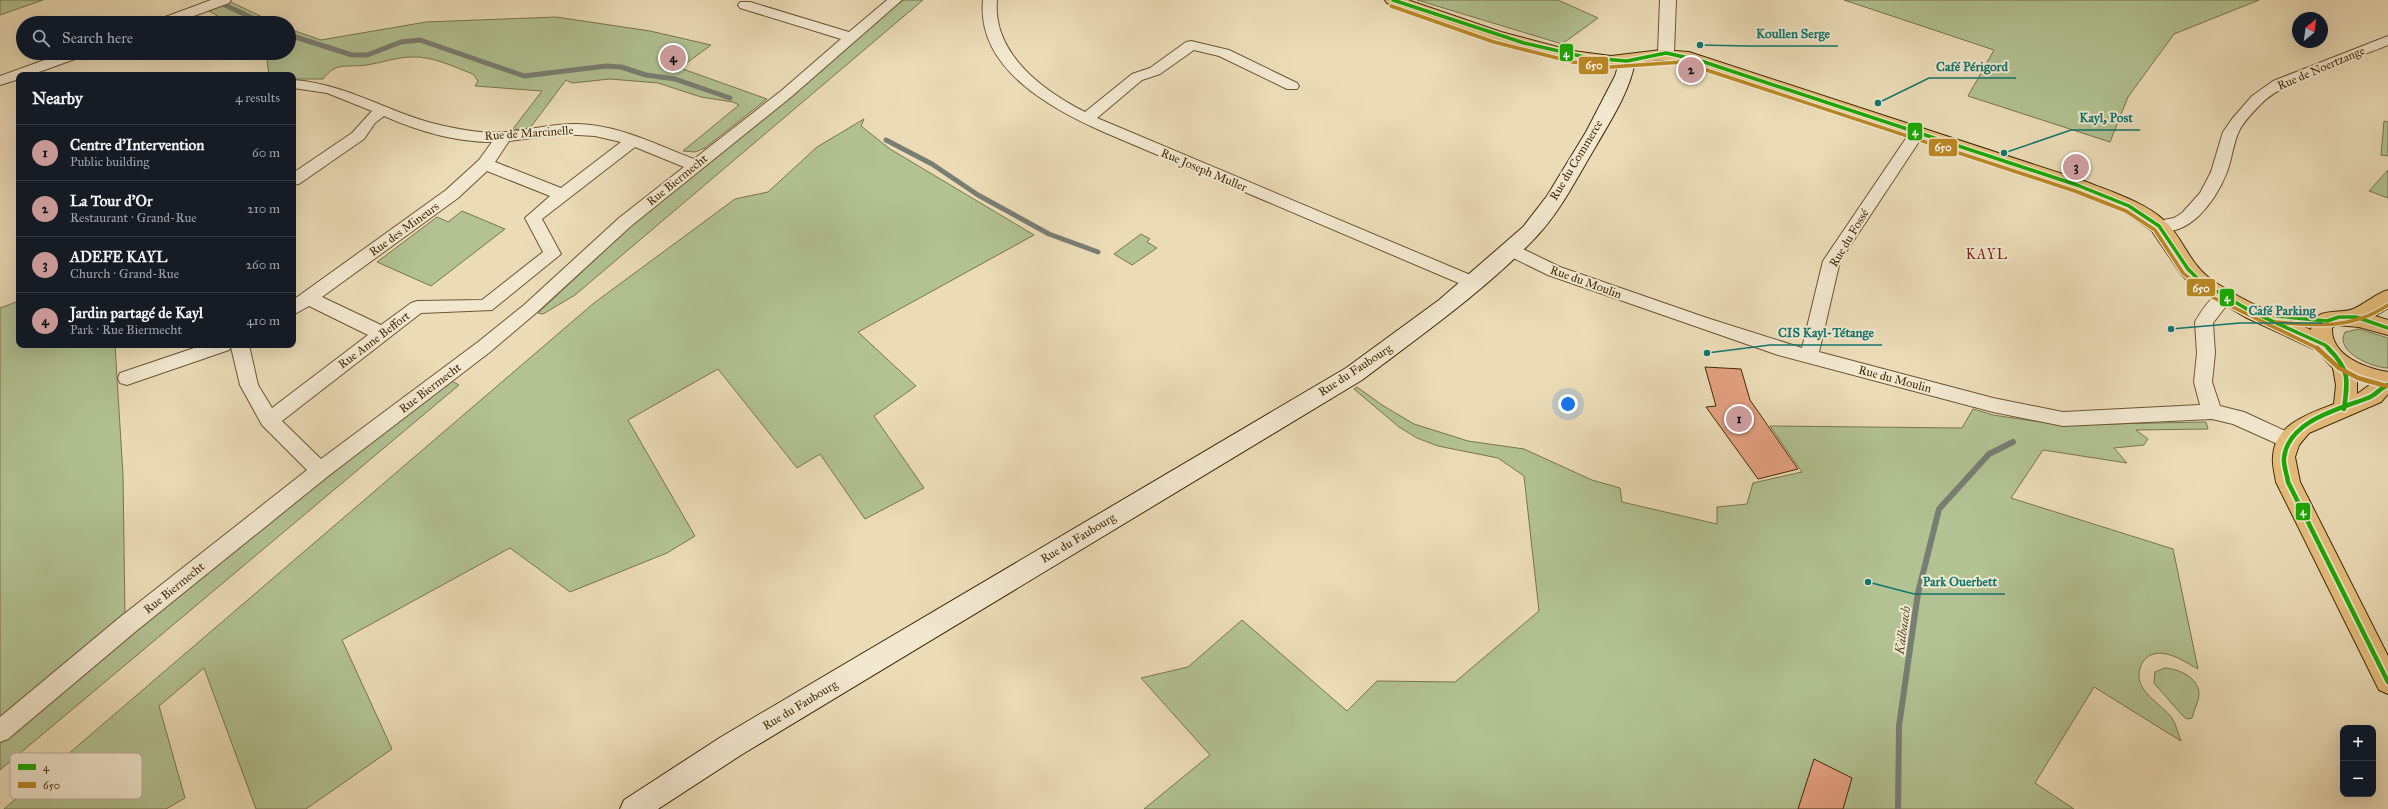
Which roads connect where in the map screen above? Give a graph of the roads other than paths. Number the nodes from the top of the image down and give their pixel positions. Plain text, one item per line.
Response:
1 (224, 0) edge
2 (895, 0) edge
3 (1393, 0) edge
4 (1668, 0) edge
5 (990, 3) edge
6 (745, 5) dead end
7 (181, 16) edge
8 (852, 38) junction
9 (2388, 40) edge
10 (1666, 53) junction
11 (58, 60) edge
12 (1627, 61) junction
13 (25, 72) edge
14 (16, 75) edge
15 (0, 81) edge
16 (296, 84) edge
17 (1292, 86) dead end
18 (381, 111) junction
19 (1087, 118) junction
20 (1918, 131) junction
21 (504, 137) junction
22 (632, 142) junction
23 (486, 164) junction
24 (695, 165) junction
25 (296, 178) edge
26 (562, 195) junction
27 (2159, 226) junction
28 (1511, 250) junction
29 (1474, 283) junction
30 (2224, 297) junction
31 (2388, 297) edge
32 (308, 298) junction
33 (296, 307) edge
34 (2252, 312) junction
35 (2356, 318) junction
36 (2327, 321) junction
37 (2388, 328) edge
38 (383, 334) junction
39 (2325, 345) junction
40 (226, 348) edge
41 (237, 348) edge
42 (1809, 356) junction
43 (2343, 363) junction
44 (127, 378) dead end
45 (2388, 380) edge
46 (2388, 385) edge
47 (2344, 409) junction
48 (2212, 412) junction
49 (269, 420) junction
50 (2289, 441) junction
51 (320, 471) junction
52 (2388, 682) edge
53 (0, 731) edge
54 (634, 809) edge

1 - 7 street
2 - 8 street, Rue Biermecht
3 - 12 main road
4 - 10 main road
5 - 19 street, Rue Joseph Muller
6 - 8 street
8 - 24 street, Rue Biermecht
9 - 27 street, Rue de Noertzange
10 - 12 main road
10 - 20 main road
11 - 13 street
12 - 28 main road, Rue du Commerce
14 - 15 street
16 - 18 street, Rue de Marcinelle
17 - 19 street
18 - 21 street, Rue de Marcinelle
18 - 25 street
19 - 29 street, Rue Joseph Muller
20 - 27 main road
20 - 42 street, Rue du Fossé
21 - 22 street, Rue de Marcinelle
21 - 23 street, Rue des Mineurs
22 - 24 street, Rue de Marcinelle
22 - 26 street, Rue Anne Beffort
23 - 26 street
23 - 32 street, Rue des Mineurs
24 - 51 street, Rue Biermecht
26 - 38 street, Rue Anne Beffort
27 - 30 main road
28 - 29 main road, Rue du Faubourg
28 - 42 street, Rue du Moulin
29 - 54 main road, Rue du Faubourg
30 - 34 main road
30 - 48 street
31 - 35 main road
32 - 33 street, Rue des Mineurs
32 - 38 street
34 - 36 main road
34 - 39 main road
35 - 36 main road
35 - 37 main road
36 - 39 main road
38 - 49 street, Rue Anne Beffort
39 - 43 main road
40 - 44 street
41 - 49 street
42 - 48 street, Rue du Moulin
43 - 45 main road
43 - 47 main road
46 - 47 main road
47 - 50 main road
48 - 50 street, Rue du Moulin
49 - 51 street
50 - 52 main road
51 - 53 street, Rue Biermecht

